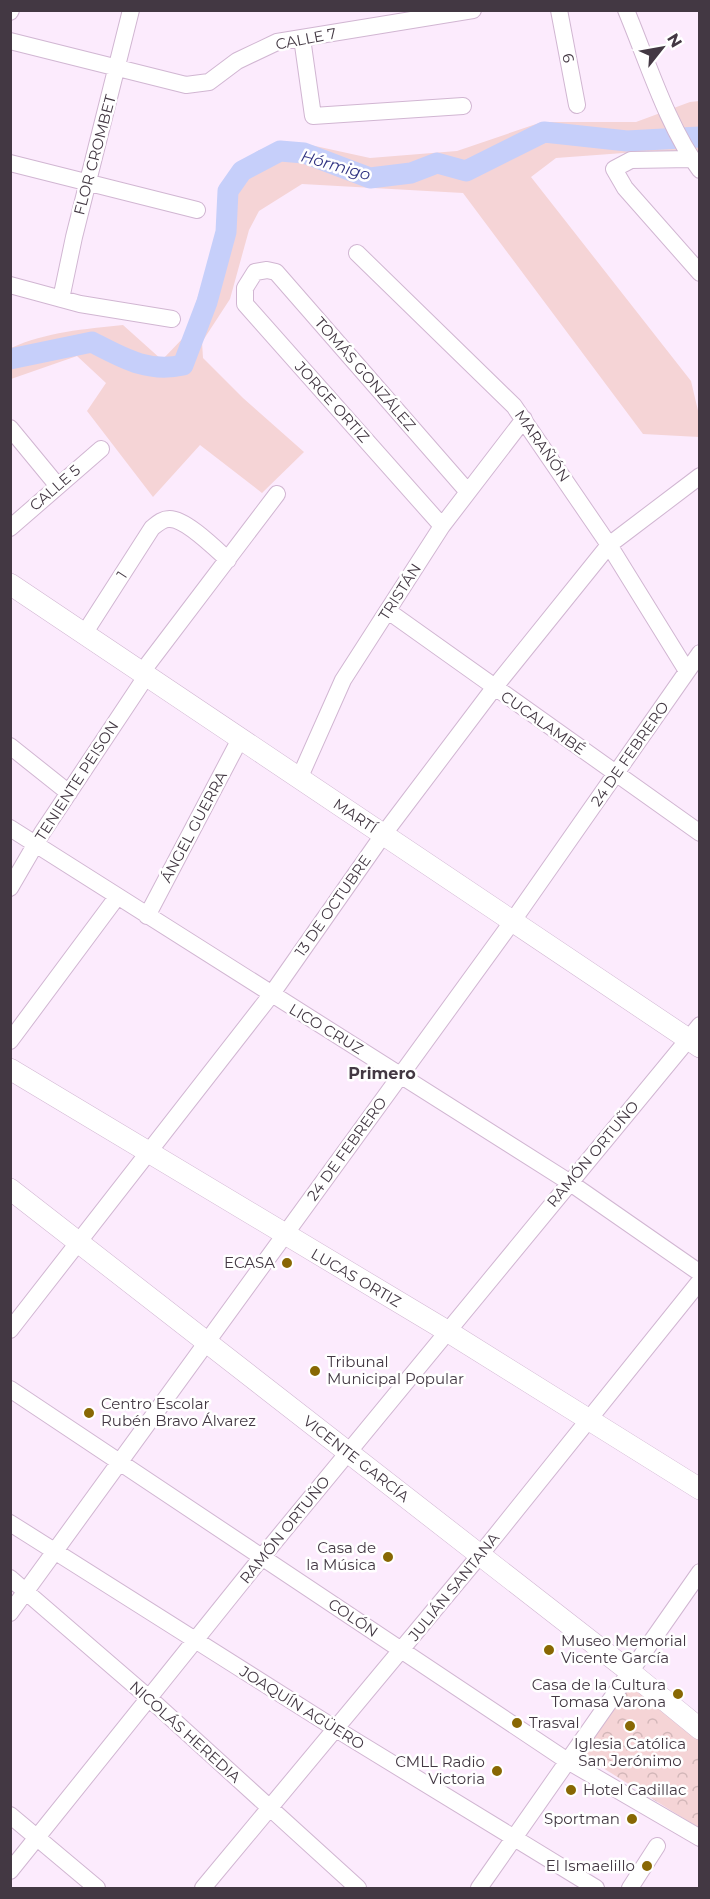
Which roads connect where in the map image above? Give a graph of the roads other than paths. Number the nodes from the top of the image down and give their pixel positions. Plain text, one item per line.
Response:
1 (131, 10) edge
2 (473, 10) edge
3 (559, 10) edge
4 (626, 10) edge
5 (302, 38) junction
6 (10, 41) edge
7 (118, 68) junction
8 (577, 105) dead end
9 (463, 106) dead end
10 (693, 160) edge
11 (10, 163) edge
12 (87, 183) junction
13 (197, 210) dead end
14 (357, 253) dead end
15 (255, 272) joint
16 (699, 273) edge
17 (10, 285) edge
18 (61, 299) junction
19 (172, 319) dead end
20 (524, 419) junction
21 (10, 428) edge
22 (101, 449) dead end
23 (699, 476) edge
24 (57, 485) junction
25 (468, 492) junction
26 (277, 494) dead end
27 (442, 526) junction
28 (10, 528) edge
29 (609, 545) junction
30 (228, 560) junction
31 (10, 584) edge
32 (388, 611) junction
33 (84, 633) junction
34 (699, 653) edge
35 (687, 671) junction
36 (144, 674) junction
37 (494, 688) junction
38 (240, 739) junction
39 (10, 746) edge
40 (617, 774) junction
41 (299, 779) junction
42 (69, 793) junction
43 (10, 828) edge
44 (699, 833) edge
45 (383, 835) junction
46 (35, 844) junction
47 (10, 888) edge
48 (117, 897) junction
49 (147, 916) junction
50 (512, 922) junction
51 (271, 994) junction
52 (696, 1037) edge
53 (10, 1041) edge
54 (10, 1069) edge
55 (401, 1074) junction
56 (149, 1154) junction
57 (569, 1182) junction
58 (10, 1189) edge
59 (284, 1236) junction
60 (79, 1245) junction
61 (699, 1273) edge
62 (699, 1281) edge
63 (10, 1330) edge
64 (447, 1332) junction
65 (206, 1344) junction
66 (10, 1389) edge
67 (588, 1420) junction
68 (348, 1453) junction
69 (119, 1464) junction
70 (699, 1489) edge
71 (10, 1523) edge
72 (54, 1553) junction
73 (480, 1556) junction
74 (262, 1557) junction
75 (699, 1572) edge
76 (10, 1578) edge
77 (26, 1592) junction
78 (10, 1613) edge
79 (195, 1641) junction
80 (401, 1650) junction
81 (629, 1671) junction
82 (149, 1698) junction
83 (336, 1729) junction
84 (699, 1729) edge
85 (566, 1760) junction
86 (269, 1809) junction
87 (10, 1815) edge
88 (38, 1837) junction
89 (513, 1838) junction
90 (699, 1838) edge
91 (657, 1846) dead end
92 (10, 1871) edge
93 (97, 1888) edge
94 (203, 1888) edge
95 (358, 1888) edge
96 (479, 1888) edge
97 (596, 1888) edge
98 (630, 1888) edge

1 - 7 street, FLOR CROMBET
2 - 5 street, CALLE 7
3 - 8 street, 6
4 - 10 street
5 - 7 street, CALLE 7
5 - 9 street
6 - 7 street, CALLE 7
7 - 12 street, FLOR CROMBET
10 - 16 street
11 - 12 street
12 - 13 street
12 - 18 street, FLOR CROMBET
14 - 20 street, MARAÑÓN
15 - 25 street, TOMÁS GONZÁLEZ
15 - 27 street, JORGE ORTIZ
17 - 18 street
18 - 19 street
20 - 25 street, TRISTÁN
20 - 29 street, MARAÑÓN
21 - 24 street
22 - 24 street, CALLE 5
23 - 29 street, 13 DE OCTUBRE
24 - 28 street, CALLE 5
25 - 27 street, TRISTÁN
26 - 30 street, TENIENTE PEISON
27 - 32 street, TRISTÁN
29 - 35 street, MARAÑÓN
29 - 37 street, 13 DE OCTUBRE
30 - 33 street, 1
30 - 36 street, TENIENTE PEISON
31 - 33 main road, MARTÍ
32 - 37 street, CUCALAMBÉ
32 - 41 street, TRISTÁN
33 - 36 main road, MARTÍ
34 - 35 street, 24 DE FEBRERO
35 - 40 street, 24 DE FEBRERO
36 - 38 main road, MARTÍ
36 - 42 street, TENIENTE PEISON
37 - 40 street, CUCALAMBÉ
37 - 45 street, 13 DE OCTUBRE
38 - 41 main road, MARTÍ
38 - 49 street, ÁNGEL GUERRA
39 - 42 street
40 - 44 street, CUCALAMBÉ
40 - 50 street, 24 DE FEBRERO
41 - 45 main road, MARTÍ
42 - 46 street, TENIENTE PEISON
43 - 46 street, LICO CRUZ
45 - 50 main road, MARTÍ
45 - 51 street, 13 DE OCTUBRE
46 - 47 street, TENIENTE PEISON
46 - 48 street, LICO CRUZ
48 - 49 street, LICO CRUZ
48 - 53 street
49 - 51 street, LICO CRUZ
50 - 52 main road, MARTÍ
50 - 55 street, 24 DE FEBRERO
51 - 55 street, LICO CRUZ
51 - 56 street, 13 DE OCTUBRE
52 - 57 street, RAMÓN ORTUÑO
54 - 56 main road, LUCAS ORTIZ
55 - 57 street, LICO CRUZ
55 - 59 street, 24 DE FEBRERO
56 - 59 main road, LUCAS ORTIZ
56 - 60 street, 13 DE OCTUBRE
57 - 61 street, LICO CRUZ
57 - 64 street, RAMÓN ORTUÑO
58 - 60 main road, VICENTE GARCÍA
59 - 64 main road, LUCAS ORTIZ
59 - 65 street, 24 DE FEBRERO
60 - 63 street, 13 DE OCTUBRE
60 - 65 main road, VICENTE GARCÍA
62 - 67 street, JULIÁN SANTANA
64 - 67 main road, LUCAS ORTIZ
64 - 68 street, RAMÓN ORTUÑO
65 - 68 main road, VICENTE GARCÍA
65 - 69 street, 24 DE FEBRERO
66 - 69 street, COLÓN
67 - 70 main road, LUCAS ORTIZ
67 - 73 street, JULIÁN SANTANA
68 - 73 main road, VICENTE GARCÍA
68 - 74 street, RAMÓN ORTUÑO
69 - 72 street, 24 DE FEBRERO
69 - 74 street, COLÓN
71 - 72 street, JOAQUÍN AGÜERO
72 - 77 street, 24 DE FEBRERO
72 - 79 street, JOAQUÍN AGÜERO
73 - 80 street, JULIÁN SANTANA
73 - 81 main road, VICENTE GARCÍA
74 - 79 street, RAMÓN ORTUÑO
74 - 80 street, COLÓN
75 - 81 street
76 - 77 street, NICOLÁS HEREDIA
77 - 78 street, 24 DE FEBRERO
77 - 82 street, NICOLÁS HEREDIA
79 - 82 street, RAMÓN ORTUÑO
79 - 83 street, JOAQUÍN AGÜERO
80 - 83 street, JULIÁN SANTANA
80 - 85 street, COLÓN
81 - 84 main road, VICENTE GARCÍA
81 - 85 street
82 - 86 street, NICOLÁS HEREDIA
82 - 88 street, RAMÓN ORTUÑO
83 - 86 street, JULIÁN SANTANA
83 - 89 street, JOAQUÍN AGÜERO
85 - 89 street
85 - 90 street, COLÓN
86 - 94 street, JULIÁN SANTANA
86 - 95 street, NICOLÁS HEREDIA
87 - 88 street
88 - 92 street, RAMÓN ORTUÑO
88 - 93 street
89 - 96 street
89 - 97 street, JOAQUÍN AGÜERO
91 - 98 street

